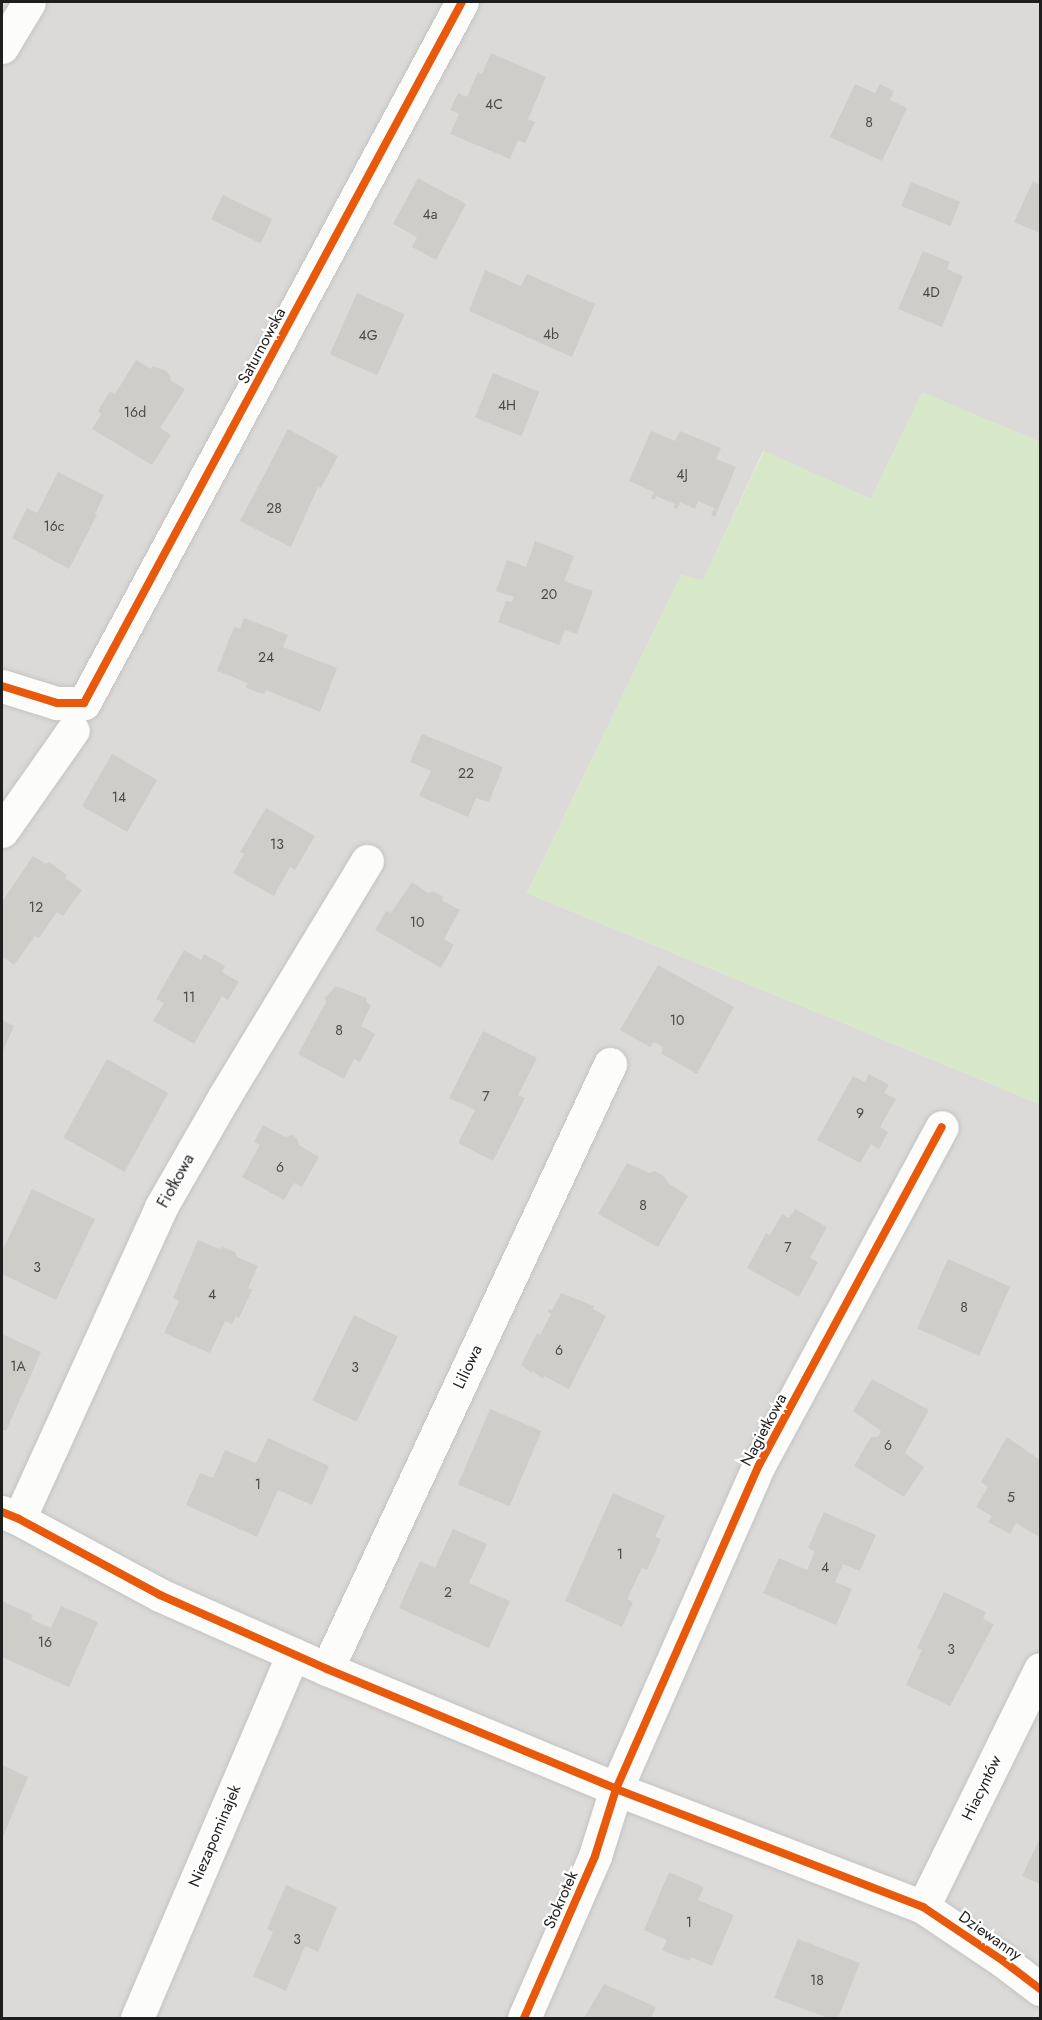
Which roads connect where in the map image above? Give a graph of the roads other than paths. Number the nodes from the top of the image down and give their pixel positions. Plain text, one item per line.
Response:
1 (28, 2) edge
2 (462, 2) edge
3 (2, 47) edge
4 (2, 686) edge
5 (79, 717) junction
6 (2, 831) edge
7 (367, 861) dead end
8 (610, 1064) dead end
9 (942, 1127) dead end
10 (10, 1516) edge
11 (293, 1654) junction
12 (327, 1669) junction
13 (1041, 1670) edge
14 (616, 1789) junction
15 (923, 1907) junction
16 (1041, 1989) edge
17 (136, 2019) edge
18 (524, 2019) edge

1 - 3 street
2 - 5 street, Saturnowska
4 - 5 street
5 - 6 street, Saturnowska
7 - 10 street, Fiołkowa
8 - 12 street, Liliowa
9 - 14 street, Nagietkowa
10 - 11 street, Dziewanny
11 - 12 street, Dziewanny
11 - 17 street, Niezapominajek
12 - 14 street, Dziewanny
13 - 15 street, Hiacyntów
14 - 15 street, Dziewanny
14 - 18 street, Stokrotek
15 - 16 street, Dziewanny

